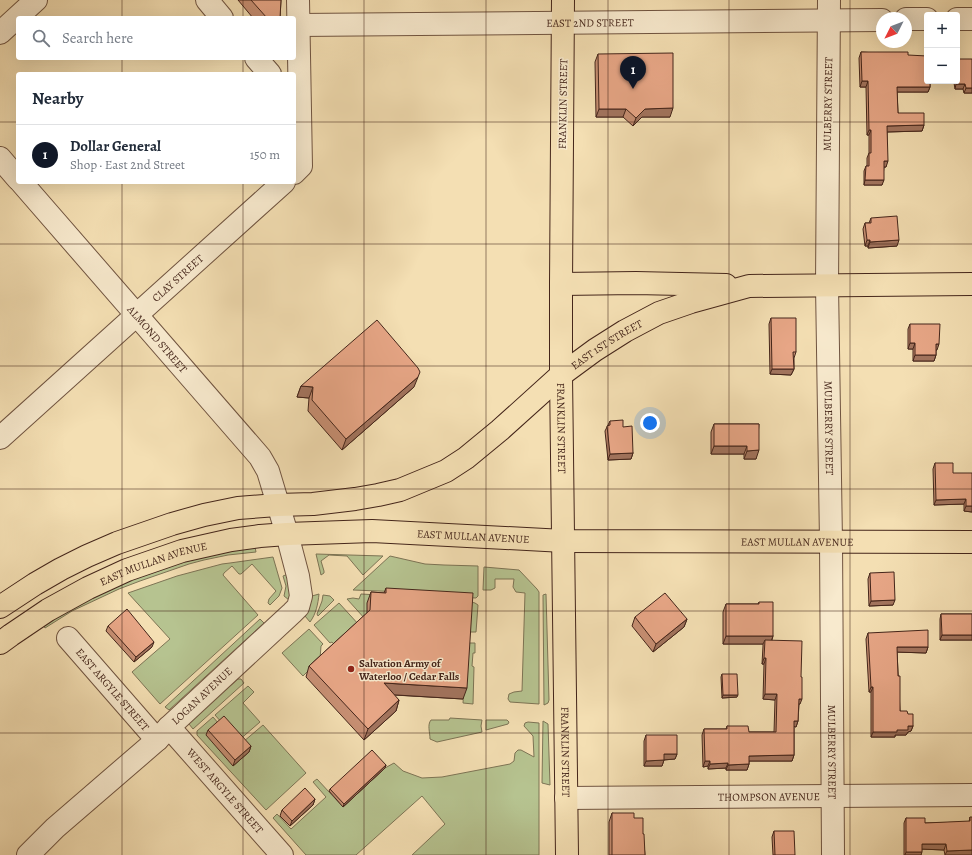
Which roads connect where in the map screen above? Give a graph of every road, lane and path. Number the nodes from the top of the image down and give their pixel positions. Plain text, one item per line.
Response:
1 (36, 0) edge
2 (207, 0) edge
3 (298, 0) edge
4 (563, 0) edge
5 (829, 10) edge
6 (19, 16) edge
7 (220, 16) edge
8 (16, 18) edge
9 (876, 19) edge
10 (912, 19) edge
11 (924, 19) edge
12 (960, 19) edge
13 (972, 19) edge
14 (564, 22) junction
15 (298, 25) junction
16 (0, 33) edge
17 (258, 60) edge
18 (268, 72) edge
19 (297, 106) edge
20 (0, 158) edge
21 (298, 169) edge
22 (16, 177) edge
23 (23, 184) edge
24 (282, 184) edge
25 (561, 284) junction
26 (972, 284) edge
27 (826, 285) junction
28 (749, 286) junction
29 (137, 315) junction
30 (561, 375) junction
31 (0, 438) edge
32 (277, 505) junction
33 (287, 534) junction
34 (564, 541) junction
35 (832, 542) junction
36 (972, 542) edge
37 (0, 607) edge
38 (68, 638) dead end
39 (0, 643) edge
40 (163, 734) junction
41 (972, 795) edge
42 (833, 796) junction
43 (566, 798) junction
44 (28, 855) edge
45 (282, 855) edge
46 (567, 855) edge
47 (833, 855) edge

1 - 6 street
2 - 7 street
3 - 15 street
4 - 14 main road, FRANKLIN STREET
5 - 9 street, EAST 2ND STREET
5 - 14 street, EAST 2ND STREET
5 - 27 street, MULBERRY STREET
8 - 16 street
10 - 11 street
12 - 13 street
14 - 15 street, EAST 2ND STREET
14 - 25 main road, FRANKLIN STREET
15 - 19 street
17 - 18 street
19 - 21 street
20 - 22 street
23 - 29 street, ALMOND STREET
24 - 29 street, CLAY STREET
25 - 28 main road
25 - 30 main road, FRANKLIN STREET
26 - 27 main road, EAST 1ST STREET
27 - 28 main road, EAST 1ST STREET
27 - 35 street, MULBERRY STREET
28 - 30 main road, EAST 1ST STREET
29 - 31 street, CLAY STREET
29 - 32 street, ALMOND STREET
30 - 32 main road, EAST 1ST STREET
30 - 34 main road, FRANKLIN STREET
32 - 33 street, LOGAN AVENUE
32 - 37 main road
33 - 34 main road, EAST MULLAN AVENUE
33 - 39 main road, EAST MULLAN AVENUE
33 - 40 street, LOGAN AVENUE
34 - 35 main road, EAST MULLAN AVENUE
34 - 43 main road, FRANKLIN STREET
35 - 36 main road, EAST MULLAN AVENUE
35 - 42 street, MULBERRY STREET
38 - 40 street, EAST ARGYLE STREET
40 - 44 street, LOGAN AVENUE
40 - 45 street, WEST ARGYLE STREET
41 - 42 street, THOMPSON AVENUE
42 - 43 street, THOMPSON AVENUE
42 - 47 street, MULBERRY STREET
43 - 46 main road, FRANKLIN STREET

